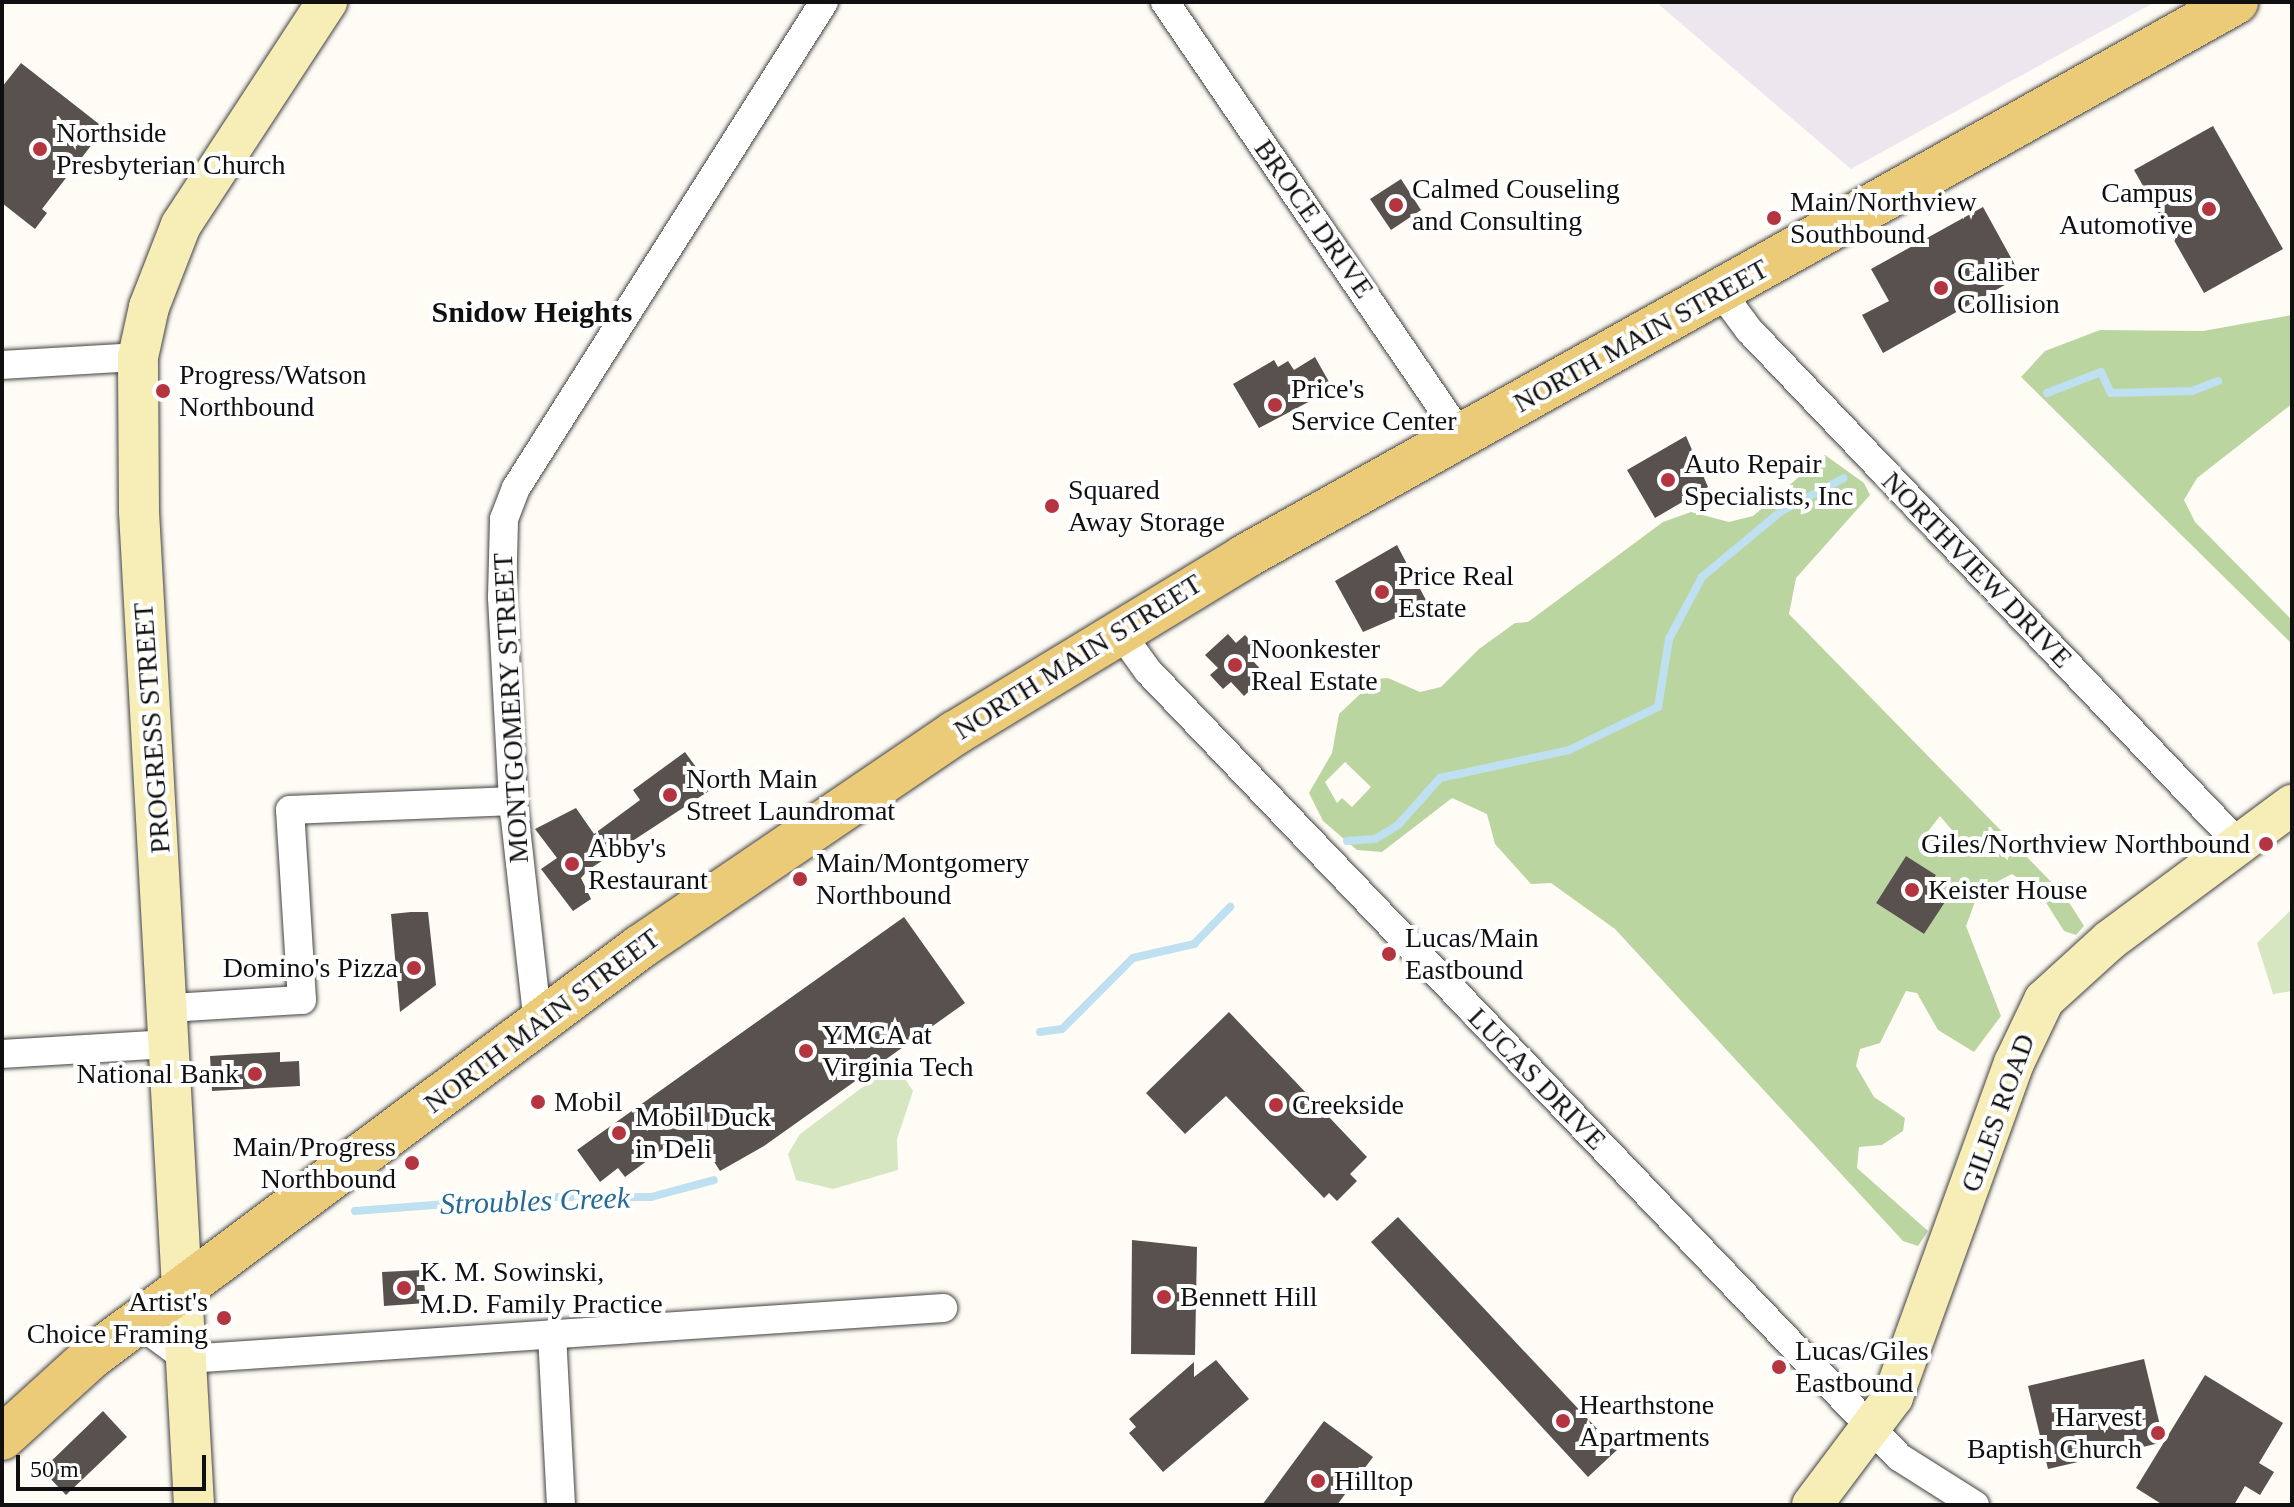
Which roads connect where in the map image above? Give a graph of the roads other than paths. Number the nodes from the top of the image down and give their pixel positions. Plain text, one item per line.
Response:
1 (327, 2) edge
2 (824, 2) edge
3 (1165, 2) edge
4 (2236, 2) edge
5 (1720, 291) junction
6 (138, 357) junction
7 (2, 365) edge
8 (1461, 436) junction
9 (1119, 631) junction
10 (513, 801) junction
11 (2292, 805) edge
12 (2239, 844) junction
13 (538, 1024) junction
14 (171, 1026) junction
15 (2, 1054) edge
16 (185, 1289) junction
17 (943, 1308) dead end
18 (138, 1323) junction
19 (552, 1334) junction
20 (187, 1359) junction
21 (1872, 1429) junction
22 (2, 1438) edge
23 (194, 1505) edge
24 (561, 1505) edge
25 (1812, 1505) edge
26 (1975, 1505) edge

1 - 6 street, PROGRESS STREET
2 - 10 street, MONTGOMERY STREET
3 - 8 street, BROCE DRIVE
4 - 5 main road, NORTH MAIN STREET
5 - 8 main road, NORTH MAIN STREET
5 - 12 street, NORTHVIEW DRIVE
6 - 7 street
6 - 14 street, PROGRESS STREET
8 - 9 main road, NORTH MAIN STREET
9 - 13 main road, NORTH MAIN STREET
9 - 21 street, LUCAS DRIVE
10 - 13 street, MONTGOMERY STREET
10 - 14 street
11 - 12 street, GILES ROAD
12 - 21 street, GILES ROAD
13 - 16 main road, NORTH MAIN STREET
14 - 15 street
14 - 16 street, PROGRESS STREET
16 - 18 main road, NORTH MAIN STREET
16 - 20 street, PROGRESS STREET
17 - 19 street
18 - 20 street
18 - 22 main road, NORTH MAIN STREET
19 - 20 street
19 - 24 street
20 - 23 street, PROGRESS STREET
21 - 25 street, GILES ROAD
21 - 26 street, LUCAS DRIVE

